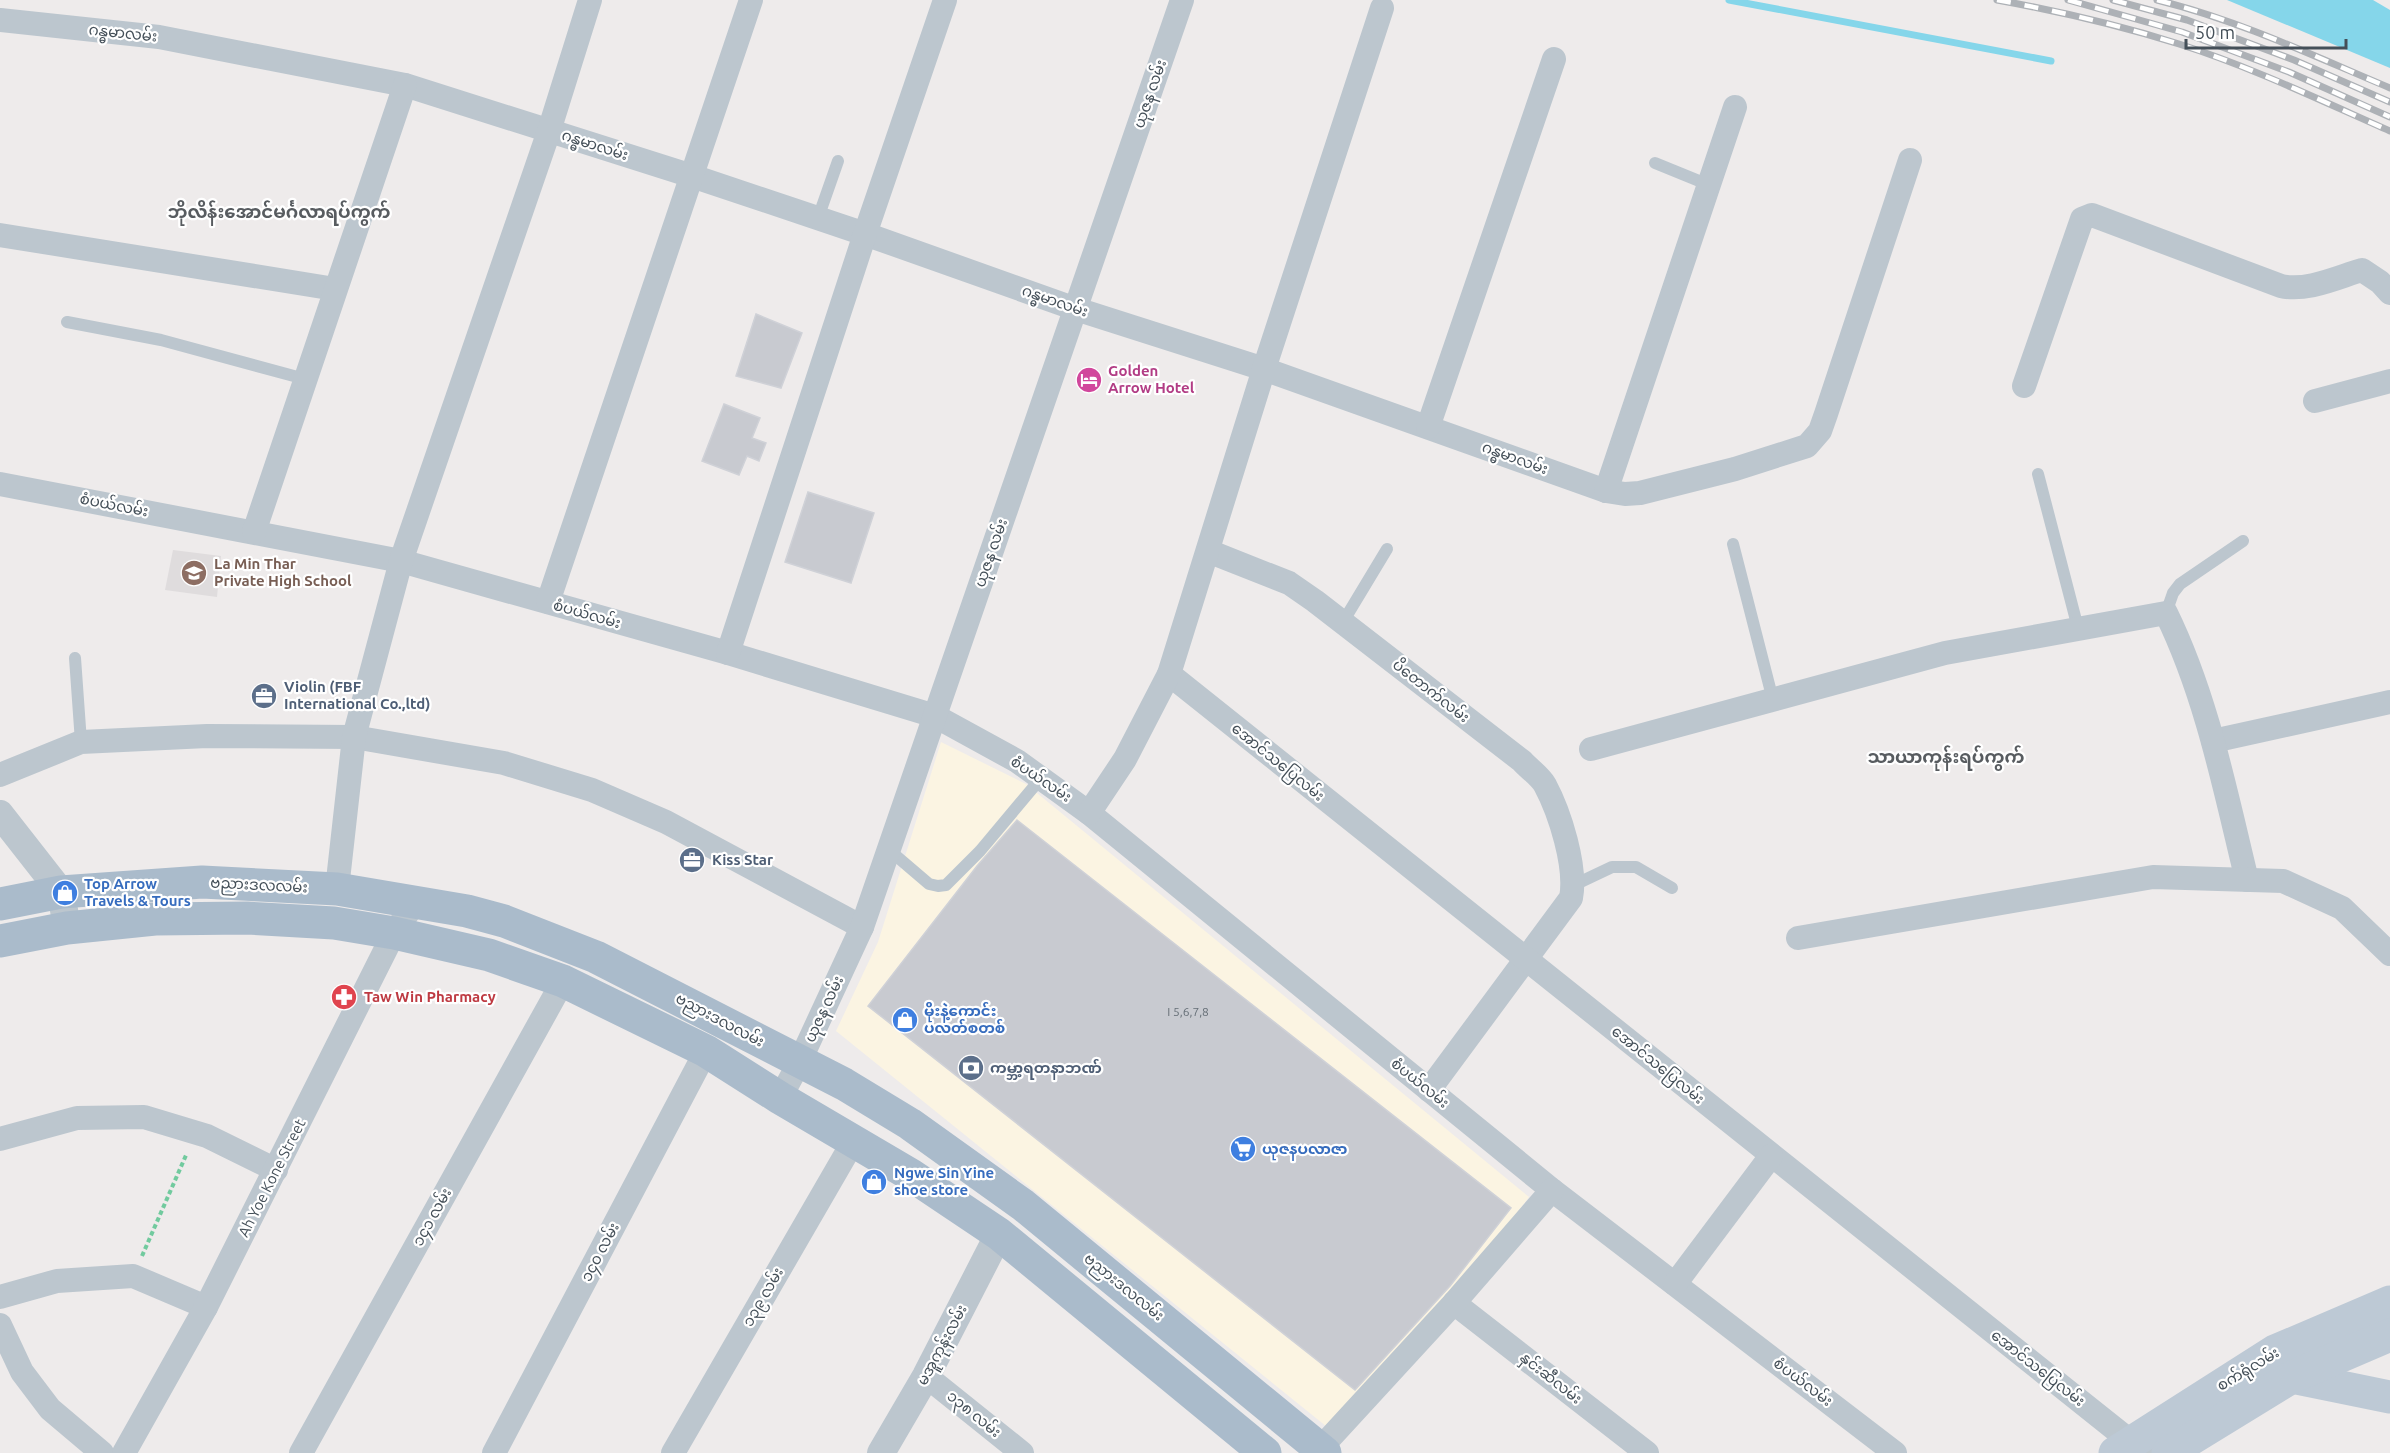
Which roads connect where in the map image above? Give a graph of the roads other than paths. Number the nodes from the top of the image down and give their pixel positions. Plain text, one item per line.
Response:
1 (590, 0) edge
2 (751, 0) edge
3 (945, 0) edge
4 (1182, 0) edge
5 (1382, 8) dead end
6 (0, 20) edge
7 (1554, 59) dead end
8 (405, 85) junction
9 (1735, 107) dead end
10 (549, 131) junction
11 (1910, 160) dead end
12 (838, 161) dead end
13 (1655, 163) dead end
14 (692, 176) junction
15 (1709, 185) junction
16 (818, 218) junction
17 (865, 234) junction
18 (0, 235) edge
19 (335, 288) junction
20 (2390, 293) edge
21 (1076, 309) junction
22 (67, 322) dead end
23 (1264, 369) junction
24 (305, 379) junction
25 (2390, 381) edge
26 (2024, 386) dead end
27 (2315, 401) dead end
28 (1428, 427) junction
29 (2038, 474) dead end
30 (0, 484) edge
31 (1606, 491) junction
32 (254, 532) junction
33 (2243, 541) dead end
34 (1732, 544) dead end
35 (1387, 549) dead end
36 (1208, 551) junction
37 (401, 561) junction
38 (548, 603) junction
39 (2166, 613) junction
40 (1343, 622) junction
41 (2078, 628) junction
42 (728, 653) junction
43 (75, 658) dead end
44 (1169, 674) junction
45 (1773, 700) junction
46 (2389, 707) edge
47 (934, 716) junction
48 (354, 737) junction
49 (2213, 741) junction
50 (81, 742) junction
51 (1591, 749) dead end
52 (0, 775) edge
53 (1042, 777) junction
54 (1089, 813) junction
55 (0, 814) edge
56 (888, 849) junction
57 (2247, 880) junction
58 (1672, 888) dead end
59 (337, 889) junction
60 (1573, 891) junction
61 (61, 892) junction
62 (416, 901) junction
63 (0, 904) edge
64 (862, 927) junction
65 (67, 928) junction
66 (394, 933) junction
67 (1798, 938) dead end
68 (0, 941) edge
69 (2390, 954) edge
70 (1527, 960) junction
71 (563, 981) junction
72 (706, 1051) junction
73 (799, 1063) junction
74 (1429, 1090) junction
75 (780, 1098) junction
76 (0, 1138) edge
77 (853, 1142) junction
78 (1771, 1156) junction
79 (276, 1170) junction
80 (1552, 1190) junction
81 (999, 1234) junction
82 (1675, 1284) junction
83 (0, 1297) edge
84 (2390, 1302) edge
85 (1454, 1303) junction
86 (206, 1308) junction
87 (0, 1325) edge
88 (2390, 1335) edge
89 (2283, 1364) junction
90 (927, 1376) junction
91 (2390, 1397) edge
92 (2131, 1449) edge
93 (1320, 1452) edge
94 (102, 1453) edge
95 (124, 1453) edge
96 (300, 1453) edge
97 (494, 1453) edge
98 (673, 1453) edge
99 (881, 1453) edge
100 (1022, 1453) edge
101 (1265, 1453) edge
102 (1647, 1453) edge
103 (1895, 1453) edge
104 (2168, 1453) edge

1 - 10 street
2 - 14 street
3 - 17 street
4 - 21 street, ယုဇန လမ်း
5 - 23 street
6 - 8 street, ဂန္ဓမာလမ်း
7 - 28 street
8 - 10 street, ဂန္ဓမာလမ်း
8 - 19 street
9 - 15 street
10 - 14 street, ဂန္ဓမာလမ်း
10 - 37 street
11 - 31 street, ဂန္ဓမာလမ်း
12 - 16 lane
13 - 15 lane
14 - 16 street, ဂန္ဓမာလမ်း
14 - 38 street
15 - 31 street
16 - 17 street, ဂန္ဓမာလမ်း
17 - 21 street, ဂန္ဓမာလမ်း
17 - 42 street
18 - 19 street
19 - 24 street
20 - 26 street
21 - 23 street, ဂန္ဓမာလမ်း
21 - 47 street, ယုဇန လမ်း
22 - 24 lane
23 - 28 street, ဂန္ဓမာလမ်း
23 - 36 street
24 - 32 street
25 - 27 street
28 - 31 street, ဂန္ဓမာလမ်း
29 - 41 lane
30 - 32 street, စံပယ်လမ်း
32 - 37 street, စံပယ်လမ်း
33 - 39 lane
34 - 45 lane
35 - 40 lane
36 - 40 street, ပိတောက်လမ်း
36 - 44 street
37 - 38 street, စံပယ်လမ်း
37 - 48 street
38 - 42 street, စံပယ်လမ်း
39 - 41 street
39 - 49 street
40 - 60 street, ပိတောက်လမ်း
41 - 45 street
42 - 47 street, စံပယ်လမ်း
43 - 50 lane
44 - 54 street
44 - 70 street, အောင်သပြေလမ်း
45 - 51 street
46 - 49 street
47 - 53 street, စံပယ်လမ်း
47 - 56 street, ယုဇန လမ်း
48 - 50 street
48 - 59 street
48 - 64 street
49 - 57 street
50 - 52 street
53 - 54 street, စံပယ်လမ်း
53 - 56 lane
54 - 74 street, စံပယ်လမ်း
55 - 61 street
56 - 64 street, ယုဇန လမ်း
57 - 67 street
57 - 69 street
58 - 60 lane
59 - 61 main road, ဗညားဒလလမ်း
59 - 62 main road, ဗညားဒလလမ်း
60 - 70 street
61 - 63 main road, ဗညားဒလလမ်း
61 - 65 street
62 - 66 street, Ah Yoe Kone Street
62 - 73 main road, ဗညားဒလလမ်း
64 - 73 street, ယုဇန လမ်း
65 - 66 main road
65 - 68 main road
66 - 71 main road
66 - 79 street, Ah Yoe Kone Street
70 - 74 street
70 - 78 street, အောင်သပြေလမ်း
71 - 72 main road
71 - 96 street, ၁၄၁ လမ်း
72 - 75 main road
72 - 97 street, ၁၄၀ လမ်း
73 - 75 street, ယုဇန လမ်း
73 - 93 main road, ဗညားဒလလမ်း
74 - 80 street, စံပယ်လမ်း
75 - 77 main road
76 - 79 street
77 - 81 main road
77 - 98 street, ၁၃၉ လမ်း
78 - 82 street
78 - 92 street, အောင်သပြေလမ်း
79 - 86 street, Ah Yoe Kone Street
80 - 82 street, စံပယ်လမ်း
80 - 85 street
81 - 90 street, မအူကုန်းလမ်း
81 - 101 main road
82 - 103 street, စံပယ်လမ်း
83 - 86 street
84 - 89 main road, စက်ရုံလမ်း
85 - 93 street
85 - 102 street, နှင်းဆီလမ်း
86 - 95 street, Ah Yoe Kone Street
87 - 94 street
88 - 89 main road, စက်ရုံလမ်း
89 - 91 main road
89 - 92 main road, စက်ရုံလမ်း
89 - 104 main road, စက်ရုံလမ်း
90 - 99 street, မအူကုန်းလမ်း
90 - 100 street, ၁၃၈ လမ်း

